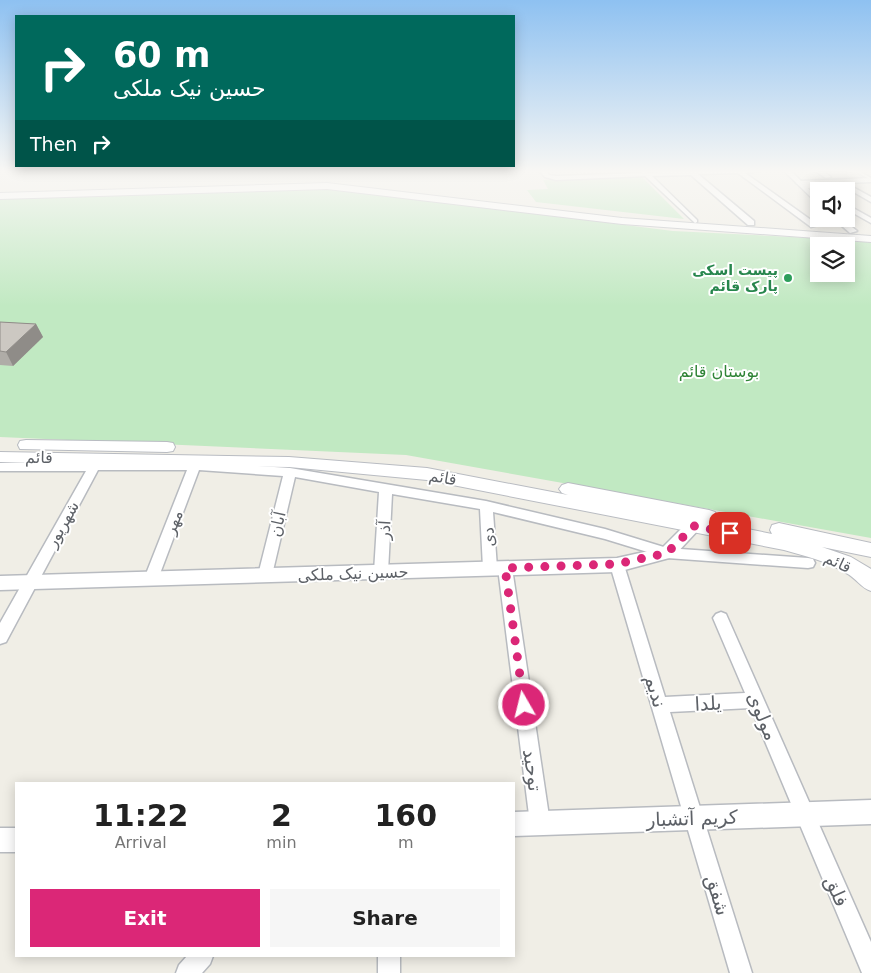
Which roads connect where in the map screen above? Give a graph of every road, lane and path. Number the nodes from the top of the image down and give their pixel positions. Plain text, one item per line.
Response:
1 (568, 215) edge
2 (689, 215) edge
3 (743, 215) edge
4 (695, 221) dead end
5 (751, 222) dead end
6 (848, 227) edge
7 (853, 231) dead end
8 (871, 238) edge
9 (0, 446) edge
10 (0, 465) edge
11 (95, 465) junction
12 (195, 466) junction
13 (290, 472) junction
14 (386, 488) junction
15 (486, 506) junction
16 (694, 526) junction
17 (871, 550) edge
18 (667, 553) junction
19 (808, 563) dead end
20 (617, 564) junction
21 (497, 568) junction
22 (381, 572) junction
23 (265, 575) junction
24 (151, 579) junction
25 (30, 582) junction
26 (0, 583) edge
27 (871, 583) edge
28 (721, 618) dead end
29 (0, 637) edge
30 (756, 700) junction
31 (661, 705) junction
32 (871, 812) edge
33 (803, 814) junction
34 (695, 818) junction
35 (540, 823) junction
36 (515, 824) edge
37 (0, 840) edge
38 (15, 840) edge
39 (201, 957) edge
40 (390, 957) edge
41 (871, 968) edge
42 (187, 973) edge
43 (389, 973) edge
44 (741, 973) edge

1 - 8 main road
2 - 4 street
3 - 5 street
6 - 7 street
9 - 17 main road, قائم
10 - 11 street
10 - 16 main road, قائم
11 - 12 street
11 - 25 street, شهریور
12 - 13 street
12 - 24 street, مهر
13 - 14 street
13 - 23 street, آبان
14 - 15 street
14 - 22 street, آذر
15 - 18 street
15 - 21 street, دی
16 - 18 street
16 - 27 main road, قائم
18 - 19 street
18 - 20 street, حسین نیک ملکی
20 - 21 street, حسین نیک ملکی
20 - 31 street, ندیم
21 - 22 street, حسین نیک ملکی
21 - 35 street, توحید
22 - 23 street, حسین نیک ملکی
23 - 24 street, حسین نیک ملکی
24 - 25 street, حسین نیک ملکی
25 - 26 street, حسین نیک ملکی
25 - 29 street, شهریور
28 - 30 street, مولوی
30 - 31 street, یلدا
30 - 33 street, مولوی
31 - 34 street, ندیم
32 - 33 street, کریم آتشبار
33 - 34 street, کریم آتشبار
33 - 41 street, فلق
34 - 35 street, کریم آتشبار
34 - 44 street, شفق
35 - 36 street, کریم آتشبار
37 - 38 street
39 - 42 street
40 - 43 street

